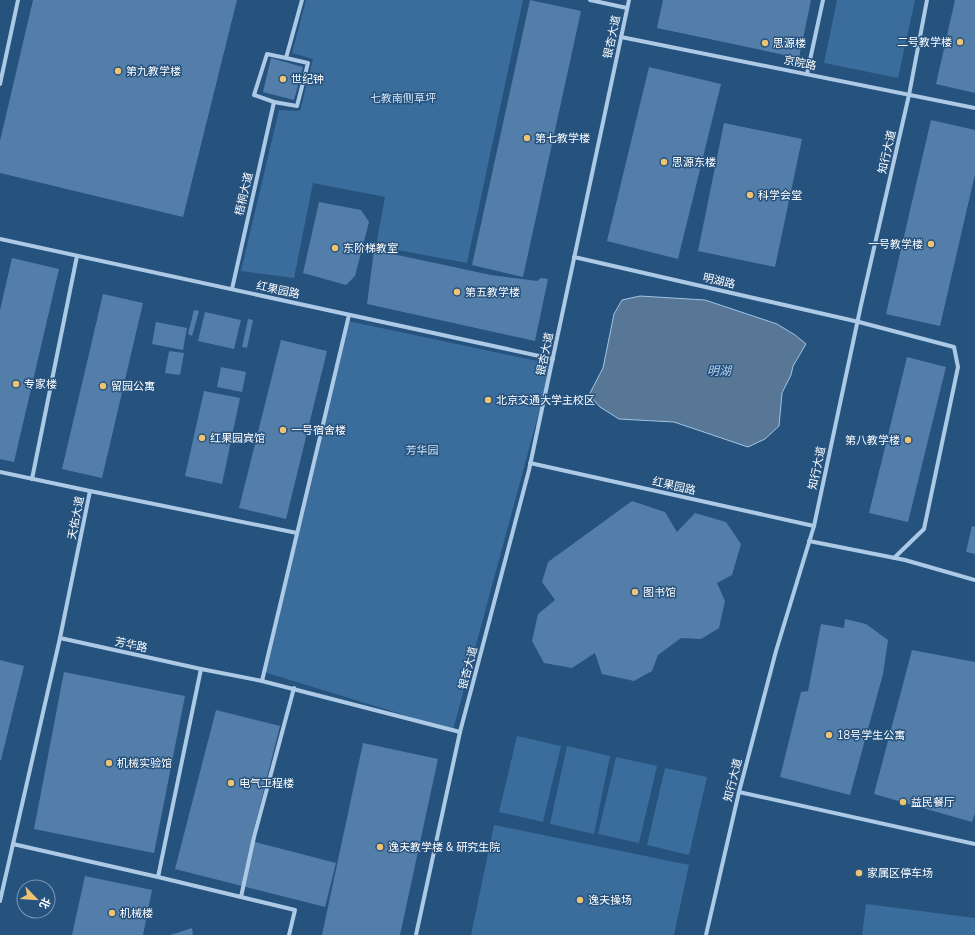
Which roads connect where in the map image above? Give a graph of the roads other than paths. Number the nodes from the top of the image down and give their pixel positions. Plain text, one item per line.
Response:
1 (18, 0) edge
2 (302, 0) edge
3 (590, 0) edge
4 (629, 0) edge
5 (823, 0) edge
6 (927, 0) edge
7 (627, 8) junction
8 (621, 37) junction
9 (286, 58) junction
10 (807, 74) junction
11 (0, 84) edge
12 (909, 95) junction
13 (274, 102) junction
14 (975, 108) edge
15 (0, 239) edge
16 (77, 256) junction
17 (574, 257) junction
18 (232, 289) junction
19 (349, 315) junction
20 (859, 322) junction
21 (553, 359) junction
22 (530, 463) junction
23 (0, 472) edge
24 (32, 479) junction
25 (90, 491) junction
26 (814, 526) junction
27 (297, 533) junction
28 (809, 541) junction
29 (894, 558) junction
30 (975, 580) edge
31 (60, 638) junction
32 (201, 669) junction
33 (262, 681) junction
34 (294, 688) junction
35 (460, 732) junction
36 (739, 792) junction
37 (13, 844) junction
38 (975, 844) edge
39 (158, 877) junction
40 (241, 897) junction
41 (0, 901) edge
42 (289, 935) edge
43 (416, 935) edge
44 (706, 935) edge

1 - 11 street
2 - 9 street
3 - 7 street
4 - 7 street, 银杏大道
5 - 10 street
6 - 12 street, 知行大道
7 - 8 street, 银杏大道
8 - 10 street, 京院路
8 - 17 street, 银杏大道
9 - 13 street
9 - 13 street
10 - 12 street, 京院路
12 - 14 street, 京院路
12 - 20 street, 知行大道
13 - 18 street, 梧桐大道
15 - 16 street, 红果园路
16 - 18 street, 红果园路
16 - 24 street
17 - 20 street, 明湖路
17 - 21 street, 银杏大道
18 - 19 street, 红果园路
19 - 21 street, 红果园路
19 - 27 street
20 - 26 street, 知行大道
20 - 29 street, 明湖路
21 - 22 street, 银杏大道
22 - 26 street, 红果园路
22 - 35 street, 银杏大道
23 - 24 street, 天佑大道
24 - 25 street, 天佑大道
25 - 27 street
25 - 31 street, 天佑大道
26 - 28 street, 知行大道
27 - 33 street
28 - 29 street
28 - 36 street, 知行大道
29 - 30 street
31 - 32 street, 芳华路
31 - 37 street
32 - 33 street, 芳华路
32 - 39 street
33 - 34 street, 芳华路
34 - 35 street, 芳华路
34 - 40 street
35 - 43 street, 银杏大道
36 - 38 street
36 - 44 street, 知行大道
37 - 39 street
37 - 41 street
39 - 40 street
40 - 42 street

